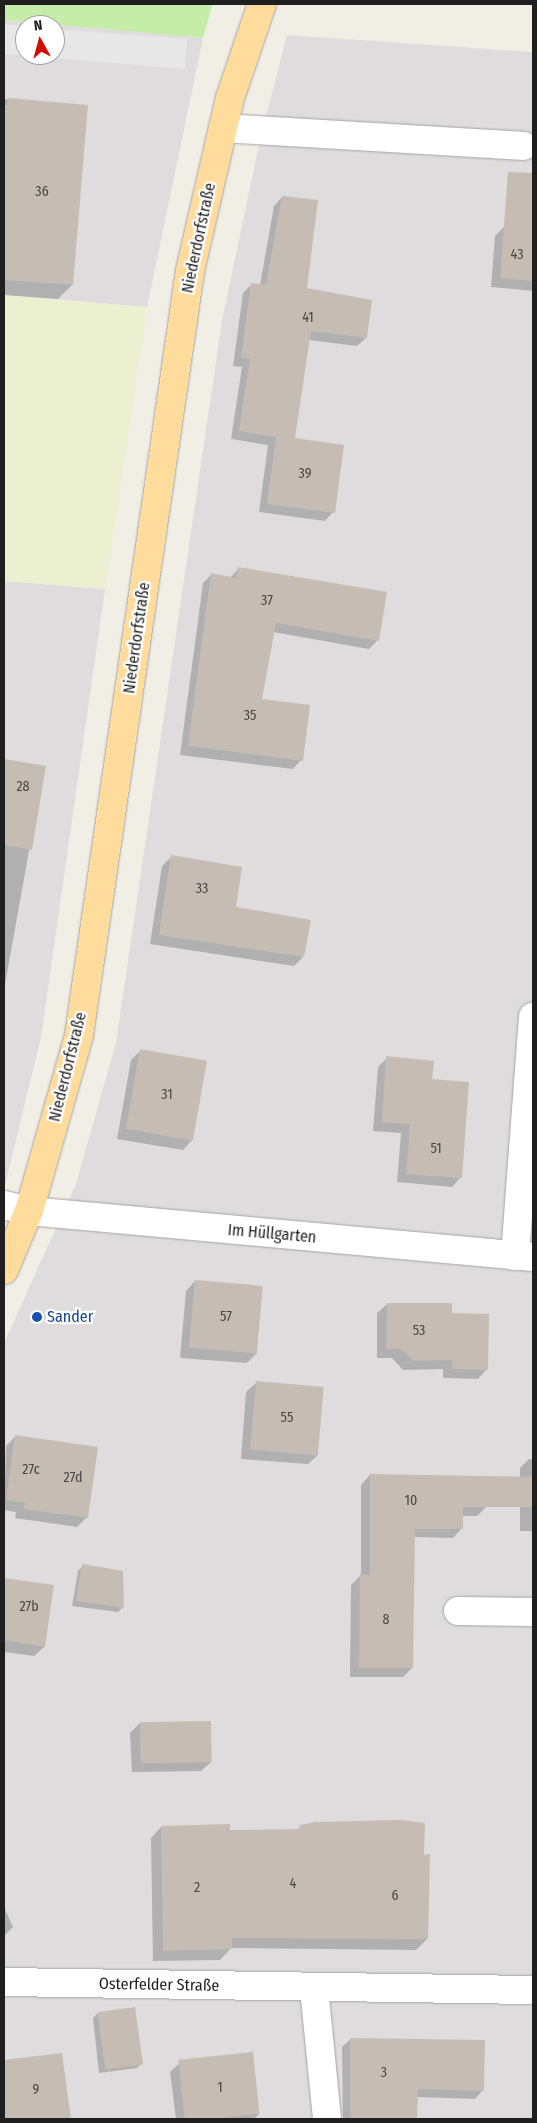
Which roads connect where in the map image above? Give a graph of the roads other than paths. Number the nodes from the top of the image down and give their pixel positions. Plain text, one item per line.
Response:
1 (262, 4) edge
2 (223, 128) junction
3 (524, 146) dead end
4 (533, 1017) edge
5 (16, 1208) edge
6 (524, 1257) edge
7 (4, 1270) edge
8 (458, 1610) dead end
9 (533, 1612) edge
10 (4, 1982) edge
11 (314, 1988) junction
12 (533, 1990) edge
13 (327, 2119) edge

1 - 2 main road, Niederdorfstraße
2 - 3 street
2 - 5 main road, Niederdorfstraße
4 - 6 street, Im Hüllgarten
5 - 6 street, Im Hüllgarten
5 - 7 main road, Niederdorfstraße
8 - 9 street
10 - 11 street, Osterfelder Straße
11 - 12 street, Osterfelder Straße
11 - 13 street

